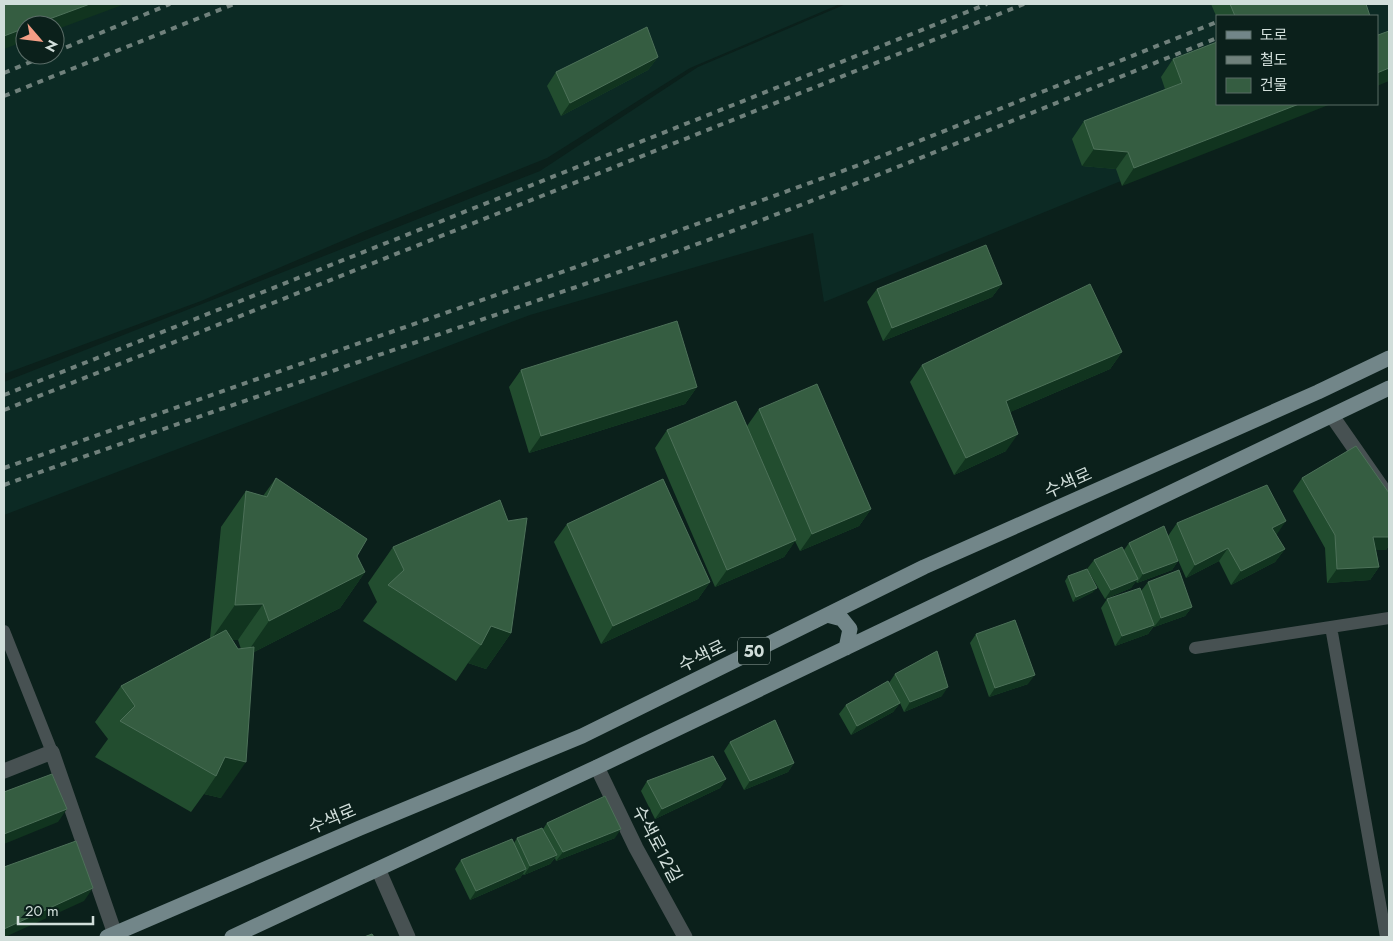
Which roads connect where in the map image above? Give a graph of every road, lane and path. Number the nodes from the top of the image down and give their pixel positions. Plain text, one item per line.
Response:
1 (1389, 358) edge
2 (1389, 388) edge
3 (1332, 416) junction
4 (1389, 498) edge
5 (827, 615) junction
6 (1389, 618) edge
7 (1331, 627) junction
8 (4, 631) edge
9 (846, 648) junction
10 (1195, 648) dead end
11 (52, 752) junction
12 (597, 767) junction
13 (4, 771) edge
14 (379, 870) junction
15 (113, 936) edge
16 (232, 937) edge
17 (408, 937) edge
18 (685, 937) edge
19 (1386, 937) edge

1 - 5 main road, 수색로 / 50
2 - 3 main road, 50
3 - 4 street
3 - 9 main road, 50
5 - 9 main road
5 - 15 main road, 수색로 / 50
6 - 7 lane
7 - 10 lane
7 - 19 lane
8 - 11 lane
9 - 12 main road, 50
11 - 13 street
11 - 15 street
12 - 14 main road, 50
12 - 18 street, 수색로12길
14 - 16 main road, 50
14 - 17 street

